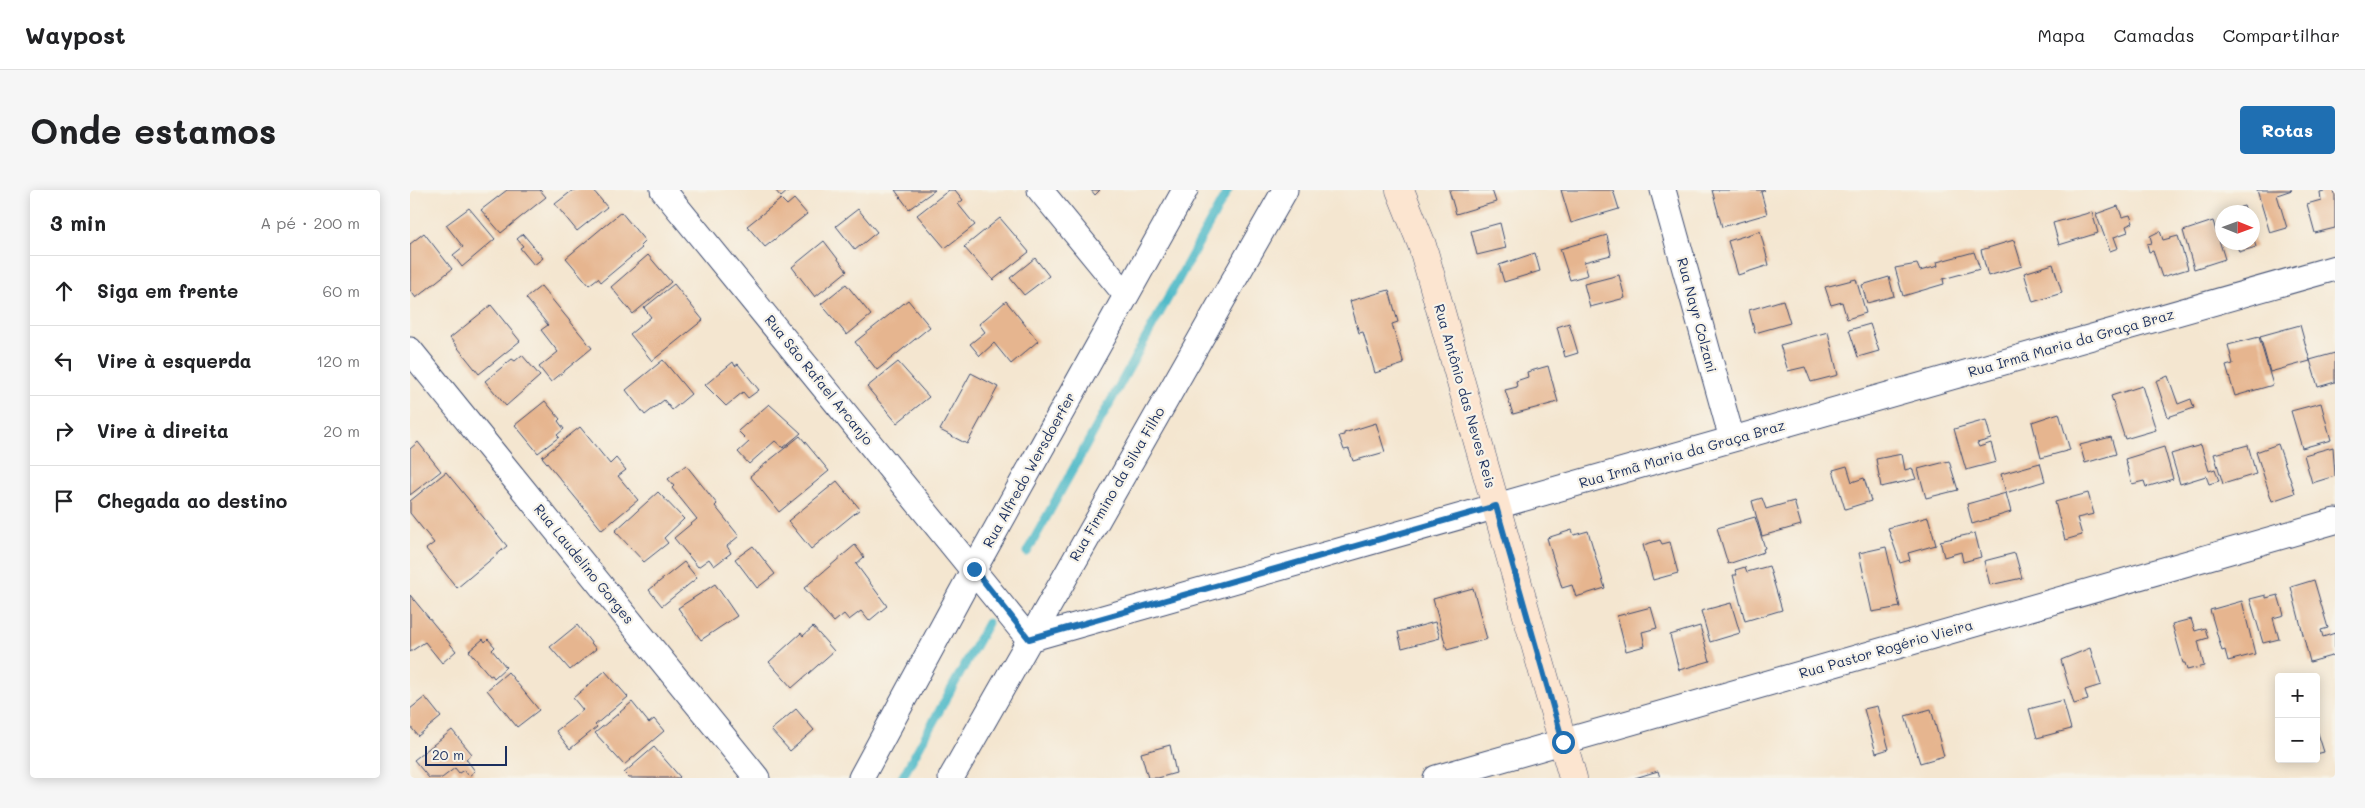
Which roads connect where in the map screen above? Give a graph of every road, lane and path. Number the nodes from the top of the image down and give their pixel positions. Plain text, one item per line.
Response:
1 (663, 190) edge
2 (1040, 190) edge
3 (1185, 190) edge
4 (1285, 190) edge
5 (1400, 190) edge
6 (1663, 190) edge
7 (2335, 268) edge
8 (1126, 295) junction
9 (410, 350) edge
10 (1732, 439) junction
11 (1496, 506) junction
12 (2335, 521) edge
13 (974, 569) junction
14 (1029, 639) junction
15 (1563, 742) junction
16 (757, 778) edge
17 (861, 778) edge
18 (950, 778) edge
19 (1436, 778) edge
20 (1574, 778) edge

1 - 13 street, Rua São Rafael Arcanjo
2 - 8 street
3 - 8 street, Rua Alfredo Wersdoerfer
4 - 14 street, Rua Firmino da Silva Filho
5 - 11 street, Rua Antônio das Neves Reis
6 - 10 street, Rua Nayr Colzani
7 - 10 street, Rua Irmã Maria da Graça Braz
8 - 13 street, Rua Alfredo Wersdoerfer
9 - 16 street, Rua Laudelino Gorges
10 - 11 street, Rua Irmã Maria da Graça Braz
11 - 14 street, Rua Irmã Maria da Graça Braz
11 - 15 street, Rua Antônio das Neves Reis
12 - 15 street, Rua Pastor Rogério Vieira
13 - 14 street, Rua São Rafael Arcanjo
13 - 17 street, Rua Alfredo Wersdoerfer
14 - 18 street, Rua Firmino da Silva Filho
15 - 19 street, Rua Pastor Rogério Vieira
15 - 20 street, Rua Antônio das Neves Reis

